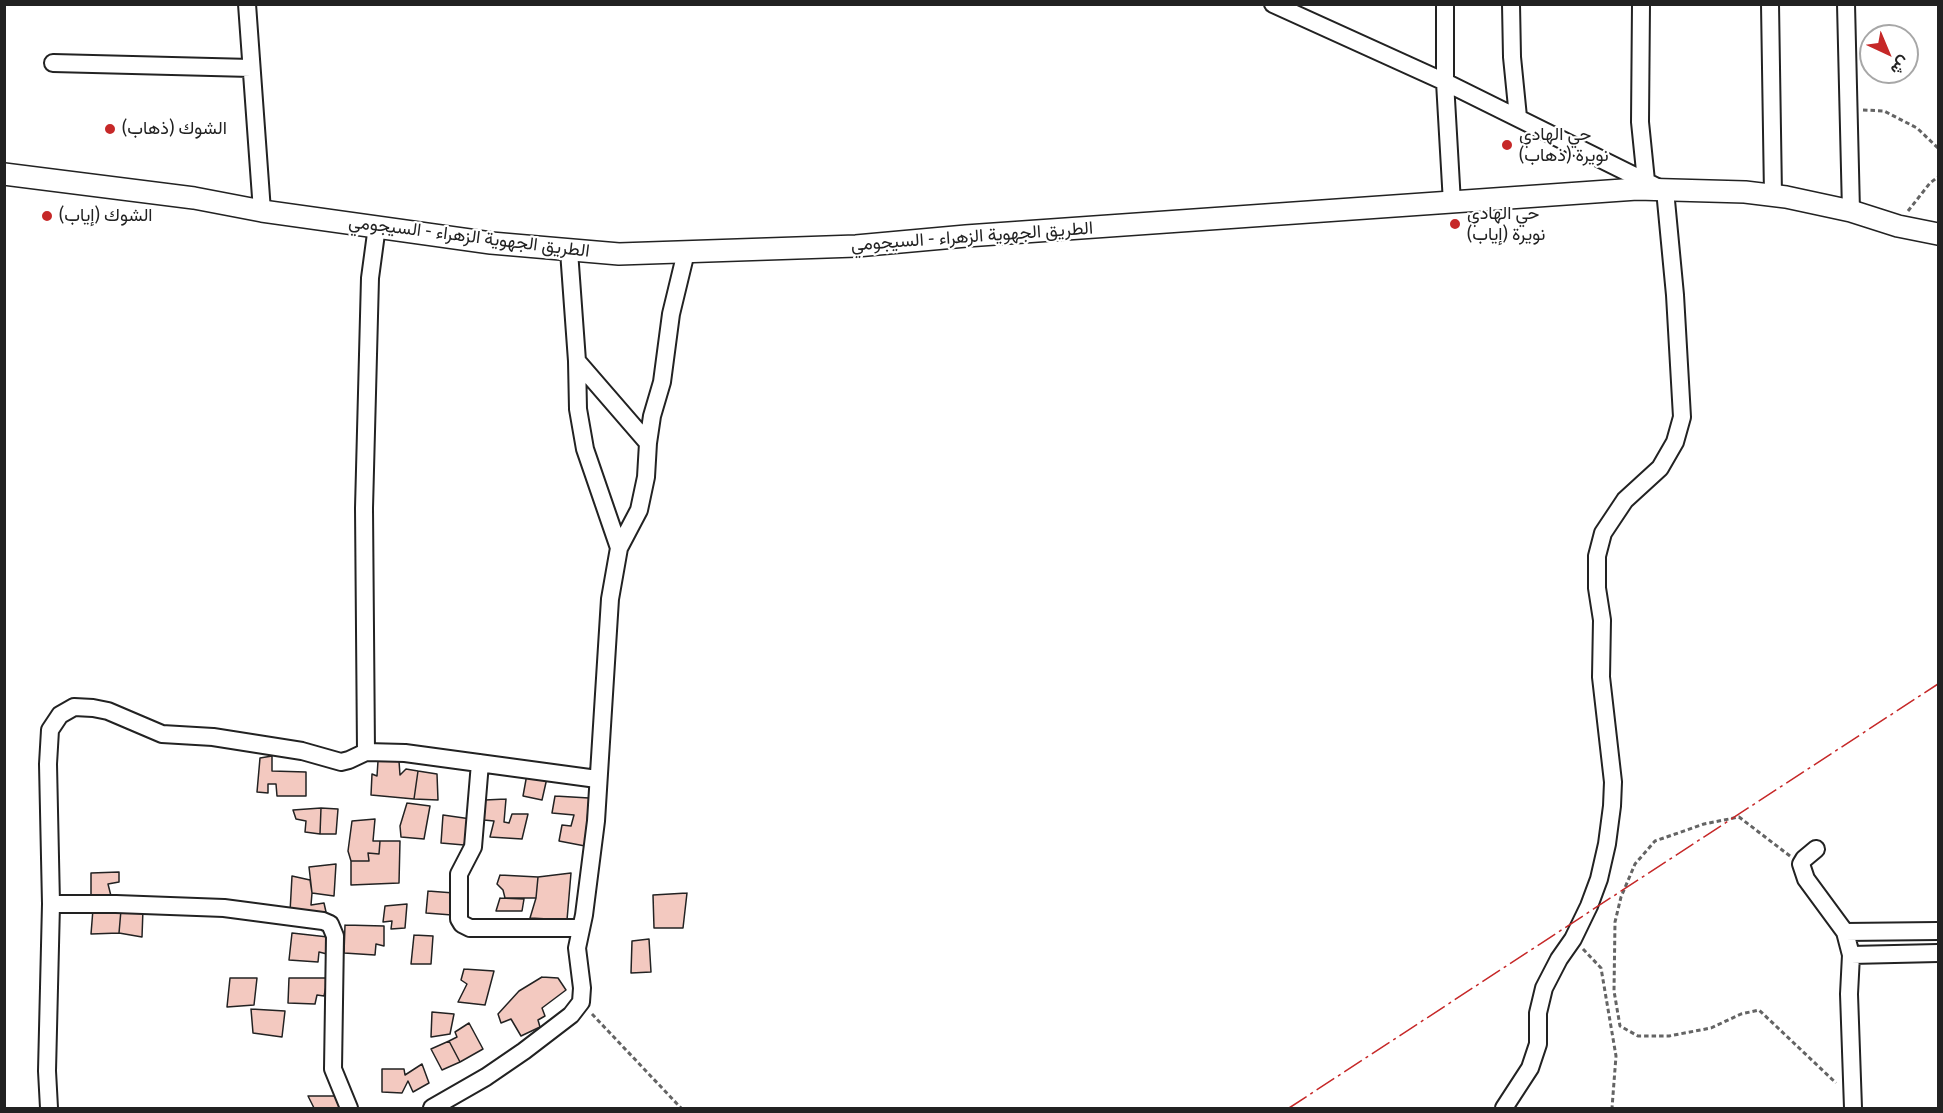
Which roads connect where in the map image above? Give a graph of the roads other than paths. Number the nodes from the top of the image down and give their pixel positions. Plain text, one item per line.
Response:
1 (247, 4) edge
2 (1273, 4) edge
3 (1445, 4) edge
4 (1511, 4) edge
5 (1641, 4) edge
6 (1770, 4) edge
7 (1846, 4) edge
8 (53, 63) dead end
9 (251, 68) junction
10 (1445, 82) junction
11 (1518, 117) junction
12 (4, 174) edge
13 (1658, 187) junction
14 (1773, 195) junction
15 (1452, 203) junction
16 (262, 211) junction
17 (1851, 211) junction
18 (377, 226) junction
19 (1938, 234) edge
20 (569, 251) junction
21 (686, 252) junction
22 (577, 361) junction
23 (648, 443) junction
24 (619, 548) junction
25 (366, 752) junction
26 (480, 763) junction
27 (597, 779) junction
28 (1816, 849) dead end
29 (51, 904) junction
30 (581, 928) junction
31 (1938, 931) edge
32 (1845, 932) junction
33 (1938, 953) edge
34 (1851, 955) junction
35 (1853, 1104) edge
36 (49, 1108) edge
37 (349, 1108) edge
38 (432, 1108) edge
39 (1504, 1108) edge

1 - 9 street
2 - 10 street
3 - 10 street
4 - 11 street
5 - 13 street
6 - 14 street
7 - 17 street
8 - 9 street
9 - 16 street
10 - 11 street
10 - 15 street
11 - 13 street
12 - 16 main road, الطريق الجهوية الزهراء - السيجومي
13 - 14 main road, الطريق الجهوية الزهراء - السيجومي
13 - 15 main road, الطريق الجهوية الزهراء - السيجومي
13 - 39 street
14 - 17 main road, الطريق الجهوية الزهراء - السيجومي
15 - 21 main road, الطريق الجهوية الزهراء - السيجومي
16 - 18 main road, الطريق الجهوية الزهراء - السيجومي
17 - 19 main road, الطريق الجهوية الزهراء - السيجومي
18 - 20 main road, الطريق الجهوية الزهراء - السيجومي
18 - 25 street
20 - 21 main road, الطريق الجهوية الزهراء - السيجومي
20 - 22 street
21 - 23 street
22 - 23 street
22 - 24 street
23 - 24 street
24 - 27 street
25 - 26 street
25 - 29 street
26 - 27 street
26 - 30 street
27 - 30 street
28 - 32 street
29 - 36 street
29 - 37 street
30 - 38 street
31 - 32 street
32 - 34 street
33 - 34 street
34 - 35 street

